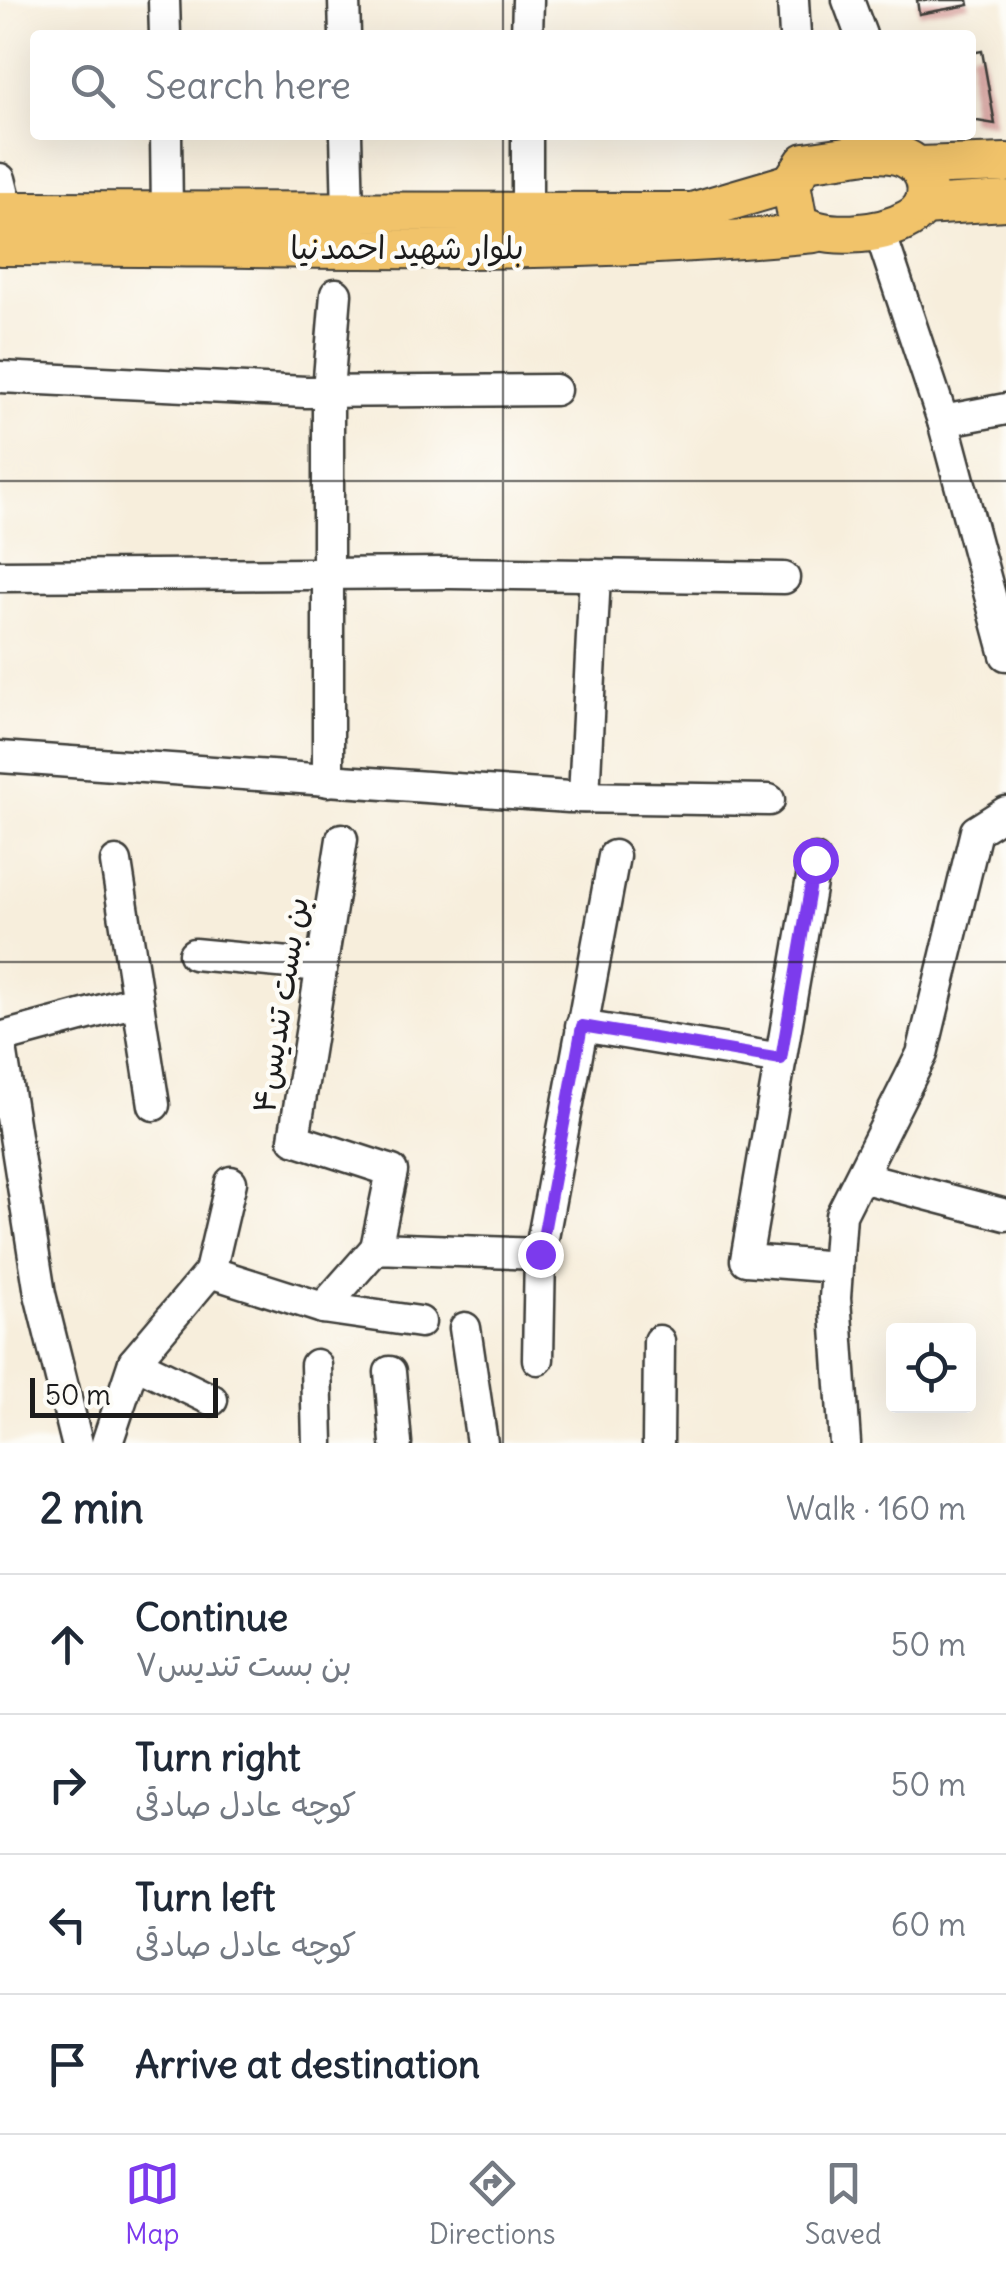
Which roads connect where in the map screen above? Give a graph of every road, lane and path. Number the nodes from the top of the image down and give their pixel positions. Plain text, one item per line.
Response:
1 (164, 0) edge
2 (344, 0) edge
3 (528, 0) edge
4 (793, 0) edge
5 (848, 0) edge
6 (165, 30) edge
7 (345, 30) edge
8 (528, 30) edge
9 (795, 30) edge
10 (858, 30) edge
11 (166, 140) edge
12 (346, 140) edge
13 (527, 140) edge
14 (907, 153) edge
15 (800, 160) edge
16 (1006, 163) edge
17 (1006, 202) edge
18 (923, 206) junction
19 (2, 212) edge
20 (167, 212) junction
21 (348, 213) junction
22 (527, 214) junction
23 (879, 229) junction
24 (814, 233) junction
25 (336, 294) dead end
26 (0, 378) edge
27 (328, 390) junction
28 (554, 390) dead end
29 (1006, 410) edge
30 (943, 421) junction
31 (326, 574) junction
32 (595, 575) junction
33 (0, 576) edge
34 (784, 578) dead end
35 (1006, 655) edge
36 (0, 757) edge
37 (328, 781) junction
38 (584, 797) junction
39 (768, 800) dead end
40 (1006, 812) edge
41 (342, 839) dead end
42 (614, 856) dead end
43 (815, 860) dead end
44 (116, 862) dead end
45 (194, 954) dead end
46 (322, 966) junction
47 (136, 1001) junction
48 (582, 1026) junction
49 (0, 1039) edge
50 (781, 1059) junction
51 (154, 1106) dead end
52 (861, 1177) junction
53 (231, 1182) dead end
54 (1006, 1215) edge
55 (376, 1248) junction
56 (540, 1254) junction
57 (837, 1267) junction
58 (210, 1272) junction
59 (323, 1308) junction
60 (420, 1322) dead end
61 (465, 1328) dead end
62 (659, 1340) dead end
63 (538, 1359) dead end
64 (134, 1362) junction
65 (316, 1365) dead end
66 (390, 1372) dead end
67 (212, 1400) dead end
68 (76, 1443) edge
69 (107, 1443) edge
70 (318, 1443) edge
71 (396, 1443) edge
72 (482, 1443) edge
73 (658, 1443) edge
74 (845, 1443) edge

1 - 6 street
2 - 7 street
3 - 8 street
4 - 9 street
5 - 10 street
11 - 20 street
12 - 21 street
13 - 22 street
14 - 15 main road, بلوار شهید احمدنیا
14 - 16 main road
14 - 18 main road
15 - 22 main road, بلوار شهید احمدنیا
15 - 24 main road
17 - 18 main road
18 - 23 main road
19 - 20 main road, بلوار شهید احمدنیا
19 - 24 main road, بلوار شهید احمدنیا
20 - 21 main road, بلوار شهید احمدنیا
21 - 22 main road, بلوار شهید احمدنیا
23 - 24 main road, بلوار شهید احمدنیا
23 - 30 street
25 - 27 street
26 - 27 street
27 - 28 street
27 - 31 street
29 - 30 street
30 - 35 street
31 - 32 street
31 - 33 street
31 - 37 street
32 - 34 street
32 - 38 street
36 - 37 street
37 - 38 street
38 - 39 street
40 - 52 street
41 - 46 street, بن بست تندیس۴
42 - 48 street
43 - 50 street
44 - 47 street
45 - 46 street
46 - 55 street, بن بست تندیس۴
47 - 49 street
47 - 51 street
48 - 50 street
48 - 56 street
49 - 68 street
50 - 57 street
52 - 54 street
52 - 57 street
53 - 58 street
55 - 56 street
55 - 59 street
56 - 63 street
57 - 74 street
58 - 59 street
58 - 64 street
59 - 60 street
61 - 72 street
62 - 73 street
64 - 67 street
64 - 69 street
65 - 70 street
66 - 71 street

